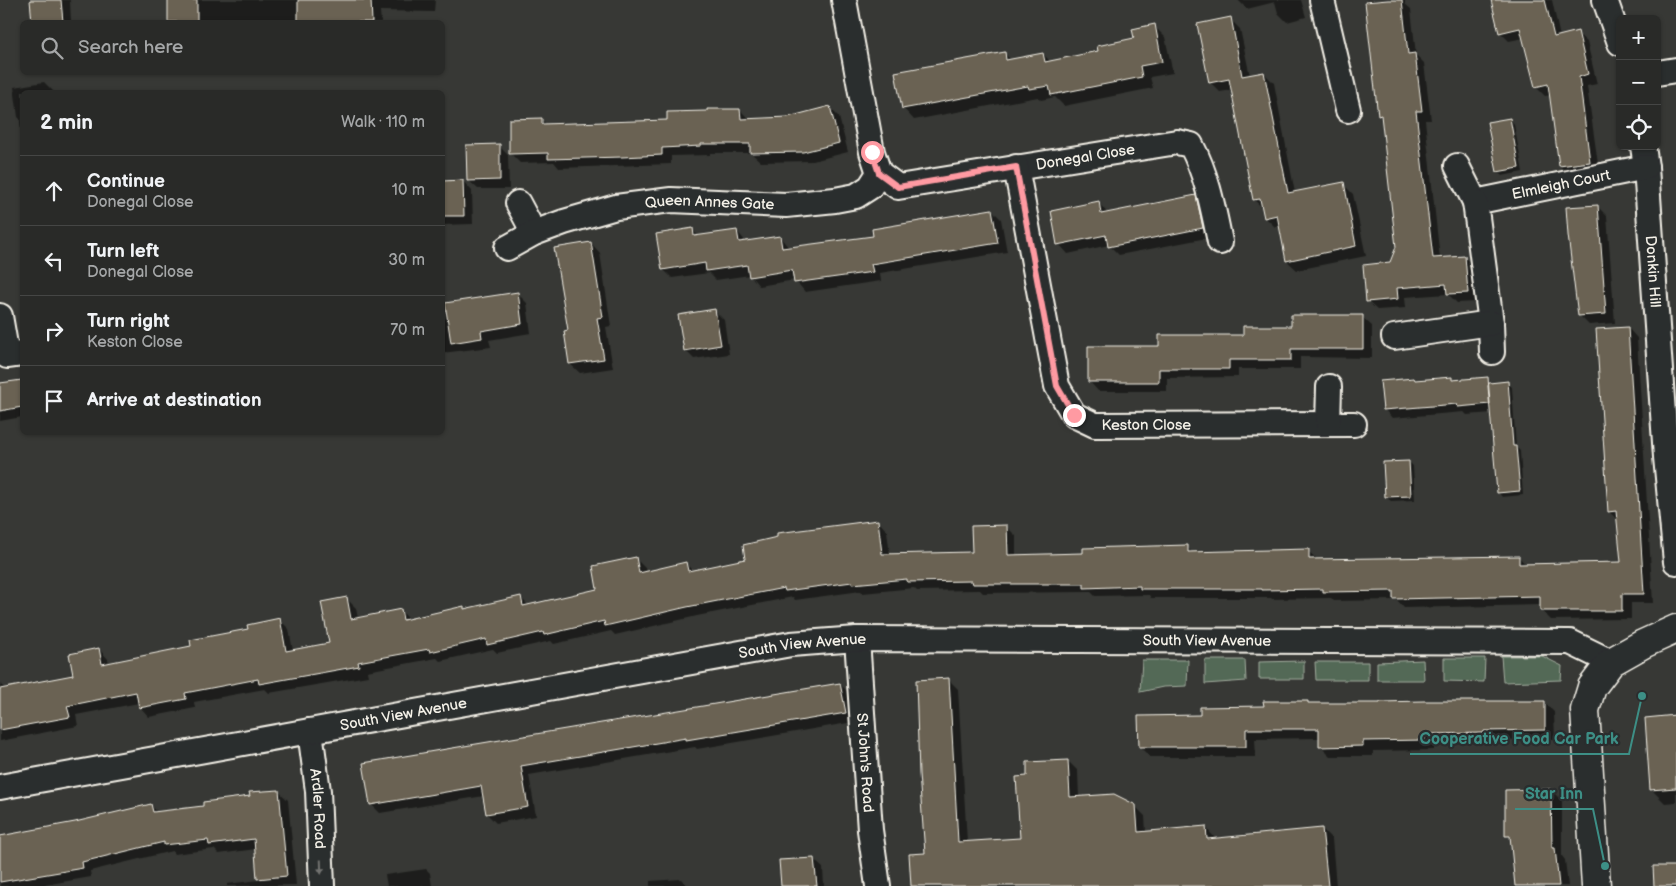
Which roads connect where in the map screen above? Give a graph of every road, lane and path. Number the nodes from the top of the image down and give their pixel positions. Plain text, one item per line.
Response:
1 (844, 0) edge
2 (1322, 0) edge
3 (1605, 0) edge
4 (1616, 32) edge
5 (1676, 70) edge
6 (1661, 72) edge
7 (1348, 110) dead end
8 (1645, 156) edge
9 (1457, 166) dead end
10 (1016, 167) junction
11 (879, 173) junction
12 (1475, 202) junction
13 (518, 203) dead end
14 (534, 233) junction
15 (1220, 242) dead end
16 (507, 248) dead end
17 (0, 316) edge
18 (1491, 323) junction
19 (1394, 337) dead end
20 (1492, 352) dead end
21 (10, 356) edge
22 (1329, 387) dead end
23 (1328, 424) junction
24 (1354, 424) dead end
25 (1671, 457) edge
26 (1676, 562) edge
27 (1676, 629) edge
28 (857, 639) junction
29 (1611, 662) junction
30 (310, 731) junction
31 (0, 787) edge
32 (322, 886) edge
33 (878, 886) edge
34 (1596, 886) edge

1 - 11 street
2 - 7 street
3 - 4 street
5 - 6 street
8 - 12 street, Elmleigh Court
8 - 25 street, Donkin Hill
9 - 12 street
10 - 11 street, Donegal Close
10 - 15 street, Donegal Close
10 - 23 street, Keston Close
11 - 14 street, Queen Annes Gate
12 - 18 street
13 - 14 street
14 - 16 street, Queen Annes Gate
17 - 21 street
18 - 19 street
18 - 20 street
22 - 23 street
23 - 24 street, Keston Close
25 - 26 street, Donkin Hill
27 - 29 main road
28 - 29 street, South View Avenue
28 - 30 street, South View Avenue
28 - 33 street, St John's Road
29 - 34 main road
30 - 31 street, South View Avenue
30 -> 32 street, Ardler Road

